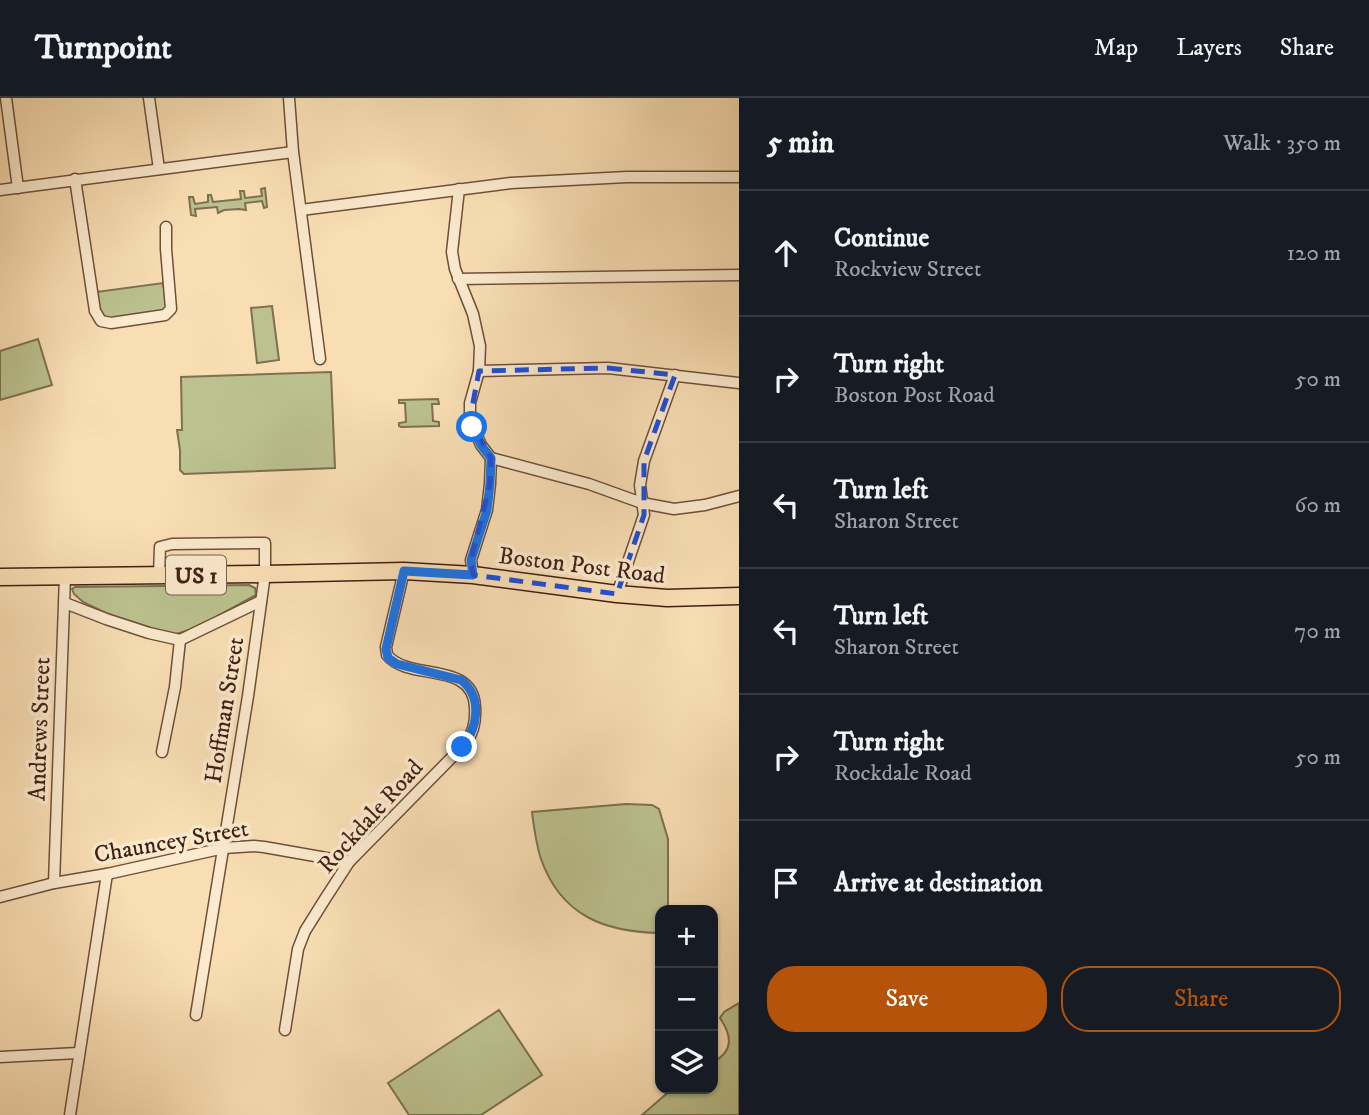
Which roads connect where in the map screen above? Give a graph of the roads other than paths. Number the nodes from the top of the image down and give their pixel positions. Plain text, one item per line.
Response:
1 (6, 98) edge
2 (149, 98) edge
3 (289, 98) edge
4 (293, 152) junction
5 (159, 169) junction
6 (739, 177) edge
7 (75, 179) junction
8 (18, 188) junction
9 (459, 189) junction
10 (0, 190) edge
11 (301, 210) junction
12 (166, 227) dead end
13 (739, 275) edge
14 (458, 278) junction
15 (320, 359) dead end
16 (479, 371) junction
17 (675, 375) junction
18 (739, 383) edge
19 (491, 458) junction
20 (739, 496) edge
21 (642, 503) junction
22 (404, 571) junction
23 (159, 575) junction
24 (265, 575) junction
25 (473, 575) junction
26 (0, 576) edge
27 (65, 576) junction
28 (617, 594) junction
29 (739, 596) edge
30 (261, 601) junction
31 (65, 603) junction
32 (180, 640) junction
33 (162, 752) dead end
34 (223, 848) junction
35 (349, 862) junction
36 (107, 874) junction
37 (54, 883) junction
38 (0, 897) edge
39 (196, 1015) dead end
40 (285, 1030) dead end
41 (78, 1052) junction
42 (0, 1057) edge
43 (70, 1115) edge

1 - 8 street
2 - 5 street
3 - 4 street
4 - 5 street
4 - 11 street
5 - 7 street
6 - 9 street
7 - 8 street
7 - 12 street
8 - 10 street
9 - 11 street
9 - 14 street
11 - 15 street
13 - 14 street
14 - 16 street
16 - 17 street
16 - 19 street
17 - 18 street
17 - 21 street
19 - 21 street
19 - 25 street
20 - 21 street
21 - 28 street
22 - 24 main road, Boston Post Road / US 1
22 - 25 main road, Boston Post Road / US 1
22 - 35 street, Rockdale Road
23 - 24 main road, Boston Post Road / US 1
23 - 24 street, Hoffman Street
23 - 27 main road, Boston Post Road / US 1
24 - 30 street, Hoffman Street
25 - 28 main road, Boston Post Road / US 1
26 - 27 main road, Boston Post Road / US 1
27 - 31 street, Andrews Street
28 - 29 main road, Boston Post Road / US 1
30 - 32 street
30 - 34 street, Hoffman Street
31 - 32 street
31 - 37 street, Andrews Street
32 - 33 street
34 - 35 street, Chauncey Street
34 - 36 street, Chauncey Street
34 - 39 street, Hoffman Street
35 - 40 street, Rockdale Road
36 - 37 street, Chauncey Street
36 - 41 street
37 - 38 street, Chauncey Street
41 - 42 street
41 - 43 street

